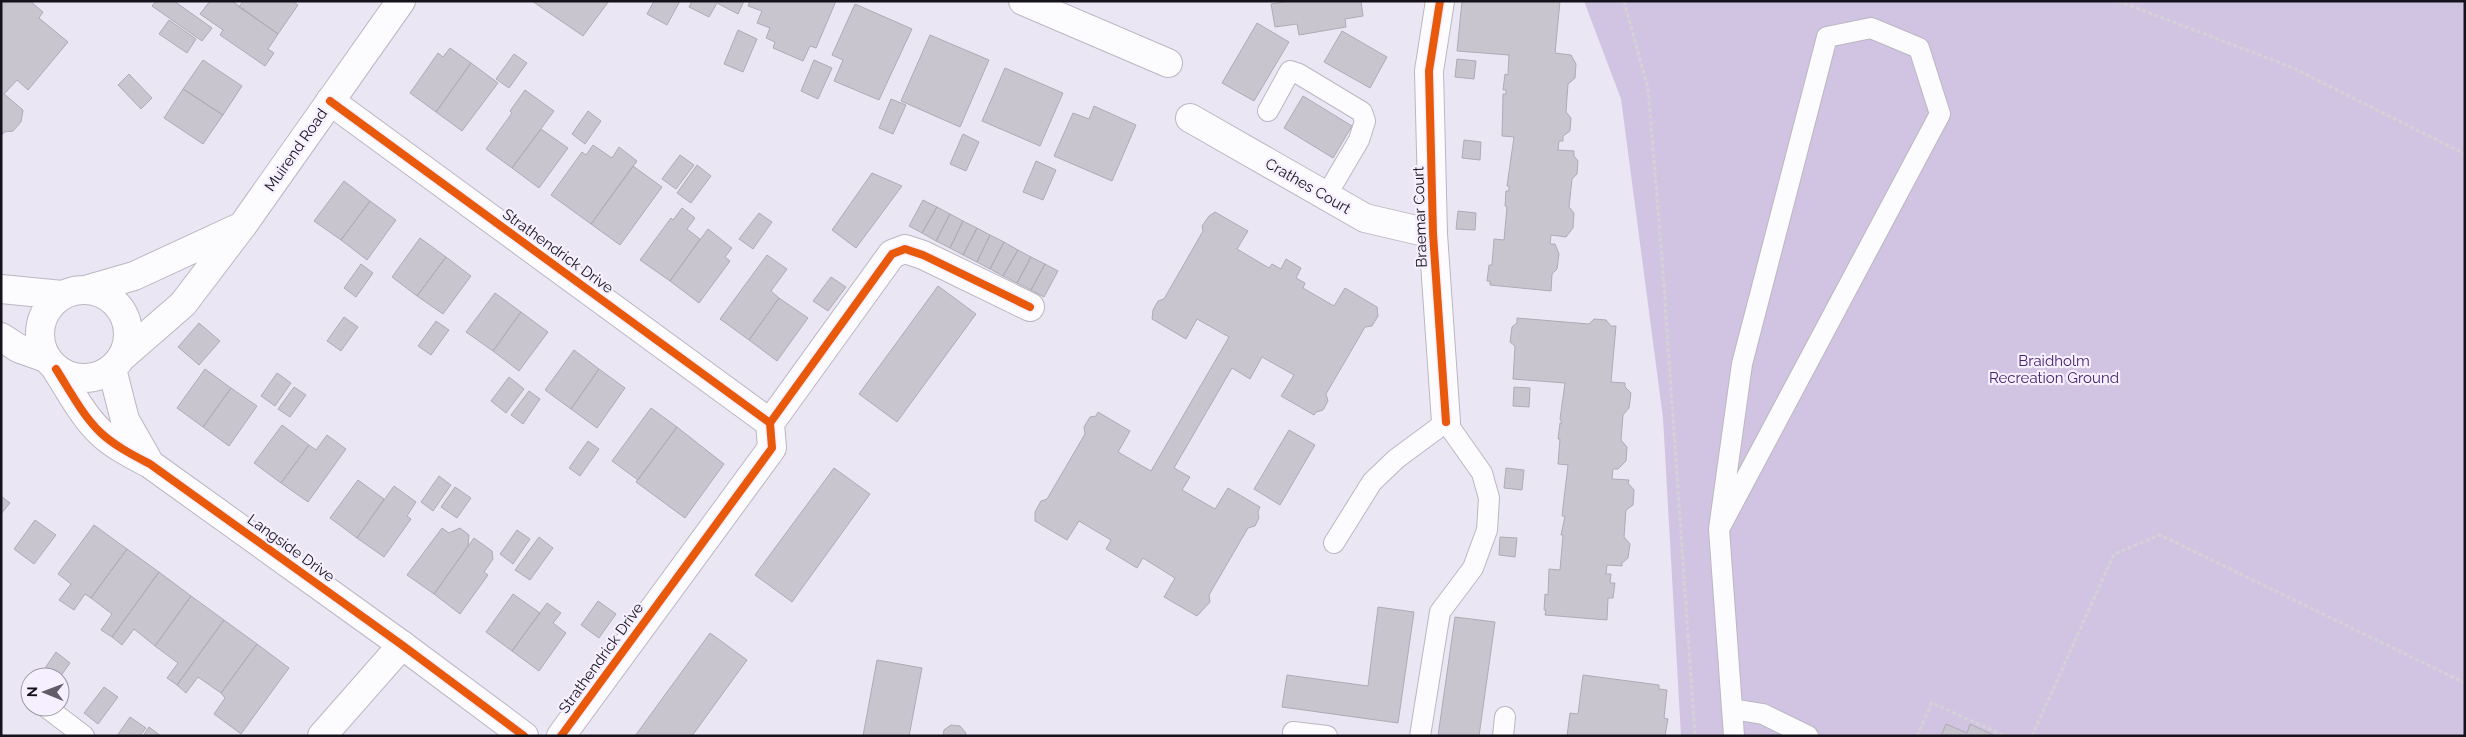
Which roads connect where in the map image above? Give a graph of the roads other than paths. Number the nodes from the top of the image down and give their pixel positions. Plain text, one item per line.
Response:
1 (402, 1) edge
2 (1023, 1) edge
3 (1438, 6) edge
4 (1168, 63) dead end
5 (330, 101) junction
6 (1268, 111) dead end
7 (1190, 118) dead end
8 (1326, 196) junction
9 (243, 225) junction
10 (1433, 234) junction
11 (1, 289) edge
12 (89, 290) junction
13 (62, 295) junction
14 (1030, 307) dead end
15 (1, 337) edge
16 (117, 363) junction
17 (51, 364) junction
18 (1446, 422) junction
19 (770, 423) junction
20 (150, 464) junction
21 (1720, 529) junction
22 (1334, 543) dead end
23 (402, 644) junction
24 (1732, 709) junction
25 (59, 717) edge
26 (1293, 732) dead end
27 (84, 736) edge
28 (322, 736) edge
29 (524, 736) edge
30 (561, 736) edge
31 (1327, 736) edge
32 (1420, 736) edge
33 (1734, 736) edge
34 (1808, 736) edge

1 - 5 street, Muirend Road
2 - 4 street
3 - 10 street, Braemar Court
5 - 9 street, Muirend Road
5 - 19 street, Strathendrick Drive
6 - 8 lane
7 - 8 street, Crathes Court
8 - 10 street, Crathes Court
9 - 12 street, Muirend Road
9 - 16 street, Muirend Road
10 - 18 street, Braemar Court
11 - 13 street
12 - 13 street
12 - 16 street, Langside Drive
13 - 17 street, Langside Drive
14 - 19 street
15 - 17 street
16 - 17 street
16 - 20 street, Langside Drive
17 - 20 street, Langside Drive
18 - 22 lane
18 - 32 lane
19 - 30 street, Strathendrick Drive
20 - 23 street, Langside Drive
21 - 21 lane
21 - 24 lane
23 - 28 street
23 - 29 street, Langside Drive
24 - 33 lane
24 - 34 lane
25 - 27 lane
26 - 31 lane

